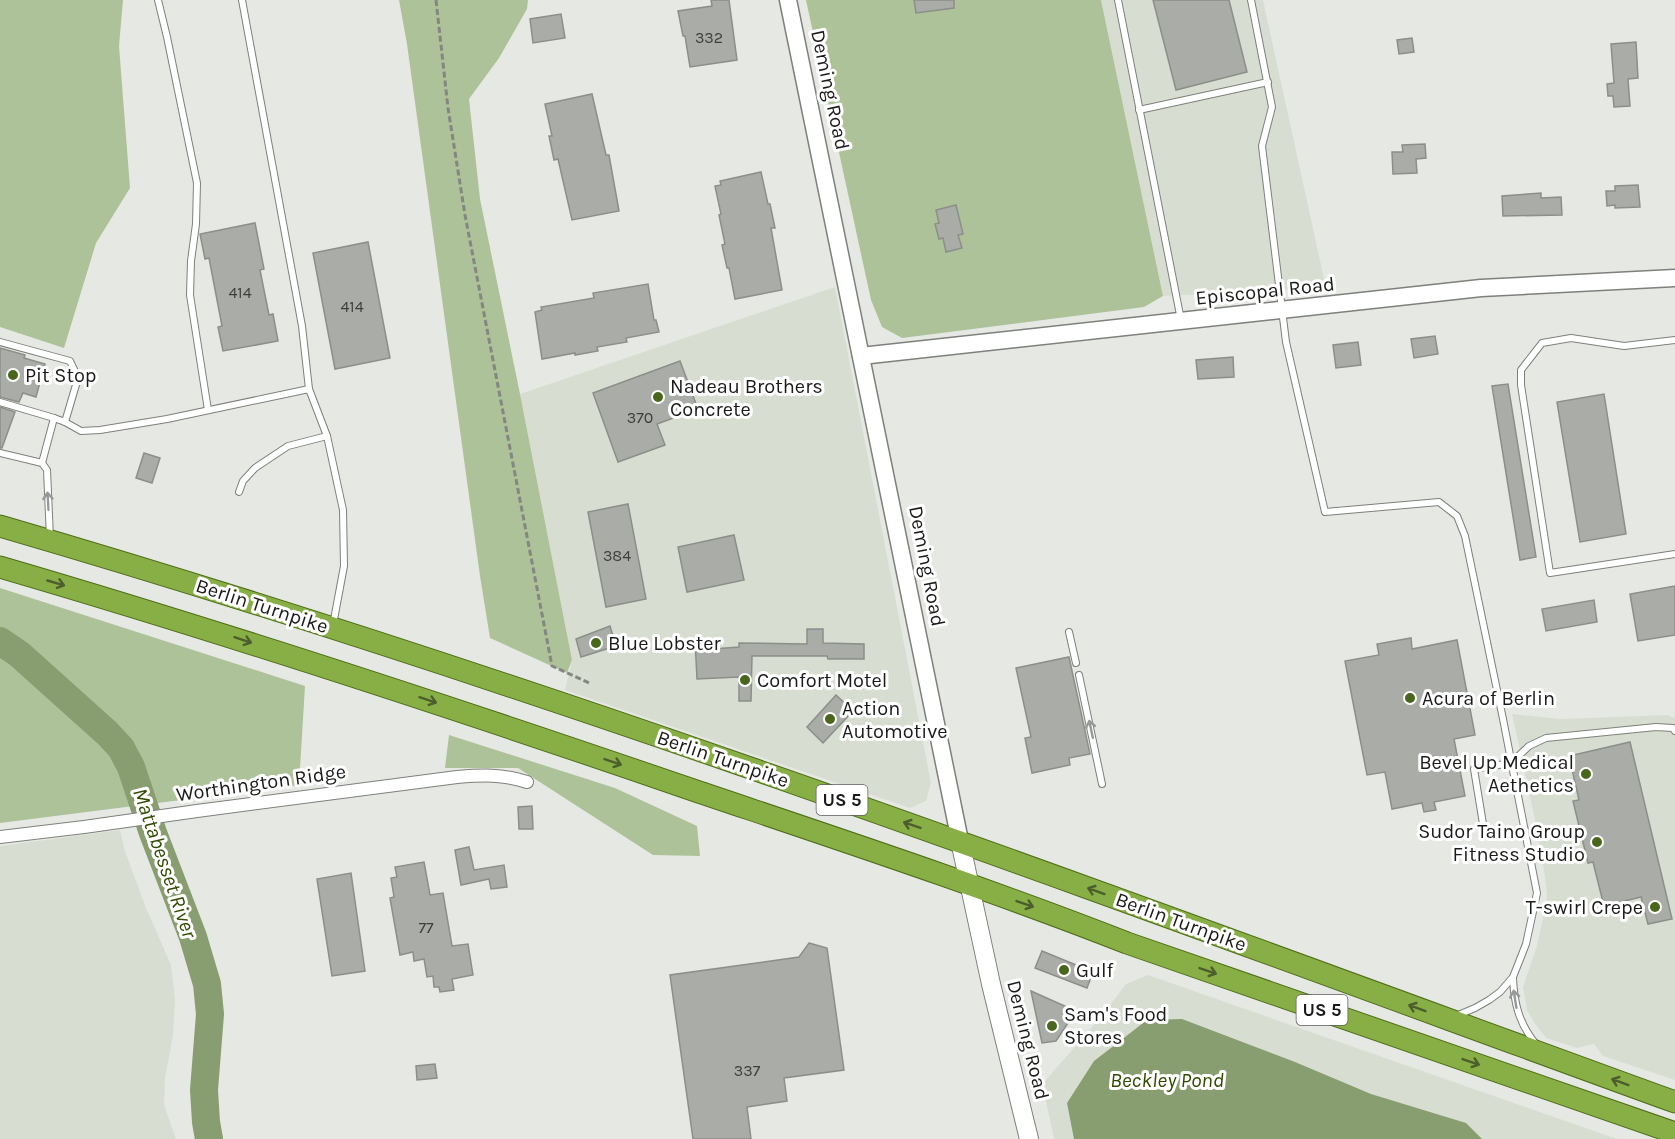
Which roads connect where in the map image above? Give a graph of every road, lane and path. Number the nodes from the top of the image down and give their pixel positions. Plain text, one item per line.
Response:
1 (158, 0) edge
2 (242, 0) edge
3 (436, 0) edge
4 (788, 0) edge
5 (1118, 0) edge
6 (1251, 0) edge
7 (1268, 82) junction
8 (1139, 110) junction
9 (1675, 278) edge
10 (1282, 310) junction
11 (1181, 321) junction
12 (1675, 340) edge
13 (0, 342) edge
14 (861, 356) junction
15 (309, 389) junction
16 (0, 402) edge
17 (208, 410) junction
18 (54, 418) junction
19 (65, 422) junction
20 (327, 436) junction
21 (0, 453) edge
22 (42, 463) junction
23 (239, 492) dead end
24 (0, 526) edge
25 (50, 541) junction
26 (1675, 554) edge
27 (0, 567) edge
28 (333, 628) junction
29 (1069, 632) dead end
30 (1076, 663) dead end
31 (1079, 675) dead end
32 (589, 683) dead end
33 (1674, 729) edge
34 (1511, 764) junction
35 (527, 782) dead end
36 (1102, 783) dead end
37 (1525, 830) junction
38 (0, 837) edge
39 (960, 841) junction
40 (969, 884) junction
41 (1513, 977) junction
42 (1446, 1019) junction
43 (1544, 1054) junction
44 (1675, 1102) edge
45 (1675, 1133) edge
46 (1029, 1139) edge

1 - 17 lane
2 - 15 lane
3 - 32 path
4 - 14 street, Deming Road
5 - 8 lane
6 - 7 lane
7 - 8 lane
7 - 10 lane
8 - 11 lane
9 - 10 street, Episcopal Road
10 - 11 street, Episcopal Road
10 - 34 lane
11 - 14 street, Episcopal Road
12 - 26 lane
13 - 19 lane
14 - 39 street, Deming Road
15 - 17 lane
15 - 20 lane
16 - 18 lane
17 - 19 lane
18 - 19 lane
18 - 22 lane
20 - 23 lane
20 - 28 lane
21 - 22 lane
25 -> 22 lane
24 - 25 highway, Berlin Turnpike / US 5
25 - 28 highway, Berlin Turnpike / US 5
27 -> 40 highway, Berlin Turnpike / US 5
39 -> 28 highway, Berlin Turnpike / US 5
29 - 30 lane
36 -> 31 lane
33 - 34 lane
34 - 37 lane
34 - 37 lane
35 - 38 street, Worthington Ridge
37 - 41 lane
39 - 40 main road, Deming Road
42 -> 39 highway, Berlin Turnpike / US 5
40 -> 45 highway, Berlin Turnpike / US 5
40 - 46 main road, Deming Road
41 - 42 lane
43 -> 41 lane
42 - 43 highway, Berlin Turnpike / US 5
44 -> 43 highway, Berlin Turnpike / US 5

